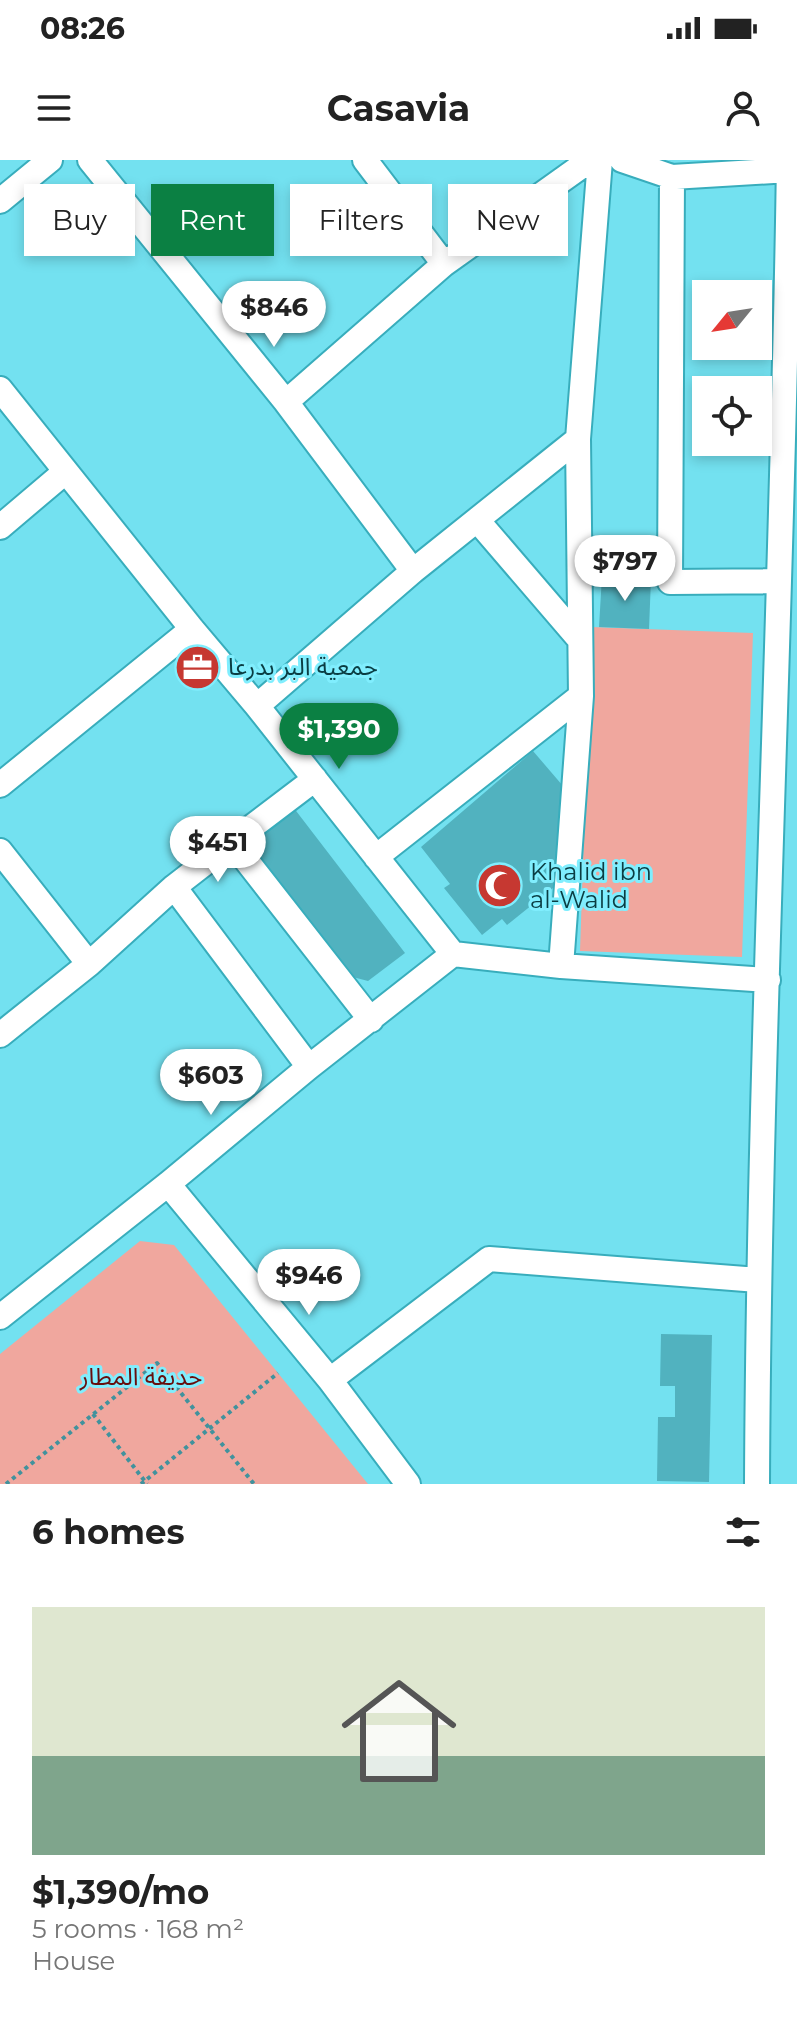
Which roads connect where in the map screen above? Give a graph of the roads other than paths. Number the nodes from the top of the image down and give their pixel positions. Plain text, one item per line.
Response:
1 (50, 160) edge
2 (90, 160) edge
3 (365, 160) edge
4 (590, 160) edge
5 (600, 160) edge
6 (622, 160) edge
7 (789, 165) edge
8 (672, 177) junction
9 (0, 201) edge
10 (444, 264) junction
11 (0, 389) edge
12 (286, 402) junction
13 (578, 439) junction
14 (65, 472) junction
15 (477, 520) junction
16 (0, 527) edge
17 (413, 571) junction
18 (778, 581) junction
19 (192, 629) junction
20 (580, 640) junction
21 (581, 696) junction
22 (257, 706) junction
23 (315, 779) junction
24 (0, 785) edge
25 (232, 842) junction
26 (0, 851) edge
27 (376, 857) junction
28 (174, 887) junction
29 (453, 954) junction
30 (89, 964) junction
31 (561, 966) junction
32 (768, 980) junction
33 (371, 1020) junction
34 (0, 1035) edge
35 (309, 1067) junction
36 (168, 1184) junction
37 (758, 1280) junction
38 (0, 1317) edge
39 (330, 1380) junction
40 (408, 1484) edge
41 (757, 1484) edge

1 - 9 street
2 - 12 street
3 - 10 street
4 - 10 street
5 - 13 street
6 - 8 street
7 - 8 street
7 - 18 street
8 - 18 street
10 - 12 street
11 - 14 street
12 - 17 street
13 - 15 street
13 - 20 street
14 - 16 street
14 - 19 street
15 - 17 street
15 - 20 street
17 - 22 street
18 - 32 street
19 - 22 street
19 - 24 street
20 - 21 street
21 - 27 street
21 - 31 street
22 - 23 street
23 - 25 street
23 - 27 street
25 - 28 street
25 - 33 street
26 - 30 street
27 - 29 street
28 - 30 street
28 - 35 street
29 - 31 street
29 - 33 street
30 - 34 street
31 - 32 street
32 - 37 street
33 - 35 street
35 - 36 street
36 - 38 street
36 - 39 street
37 - 39 street
37 - 41 street
39 - 40 street

